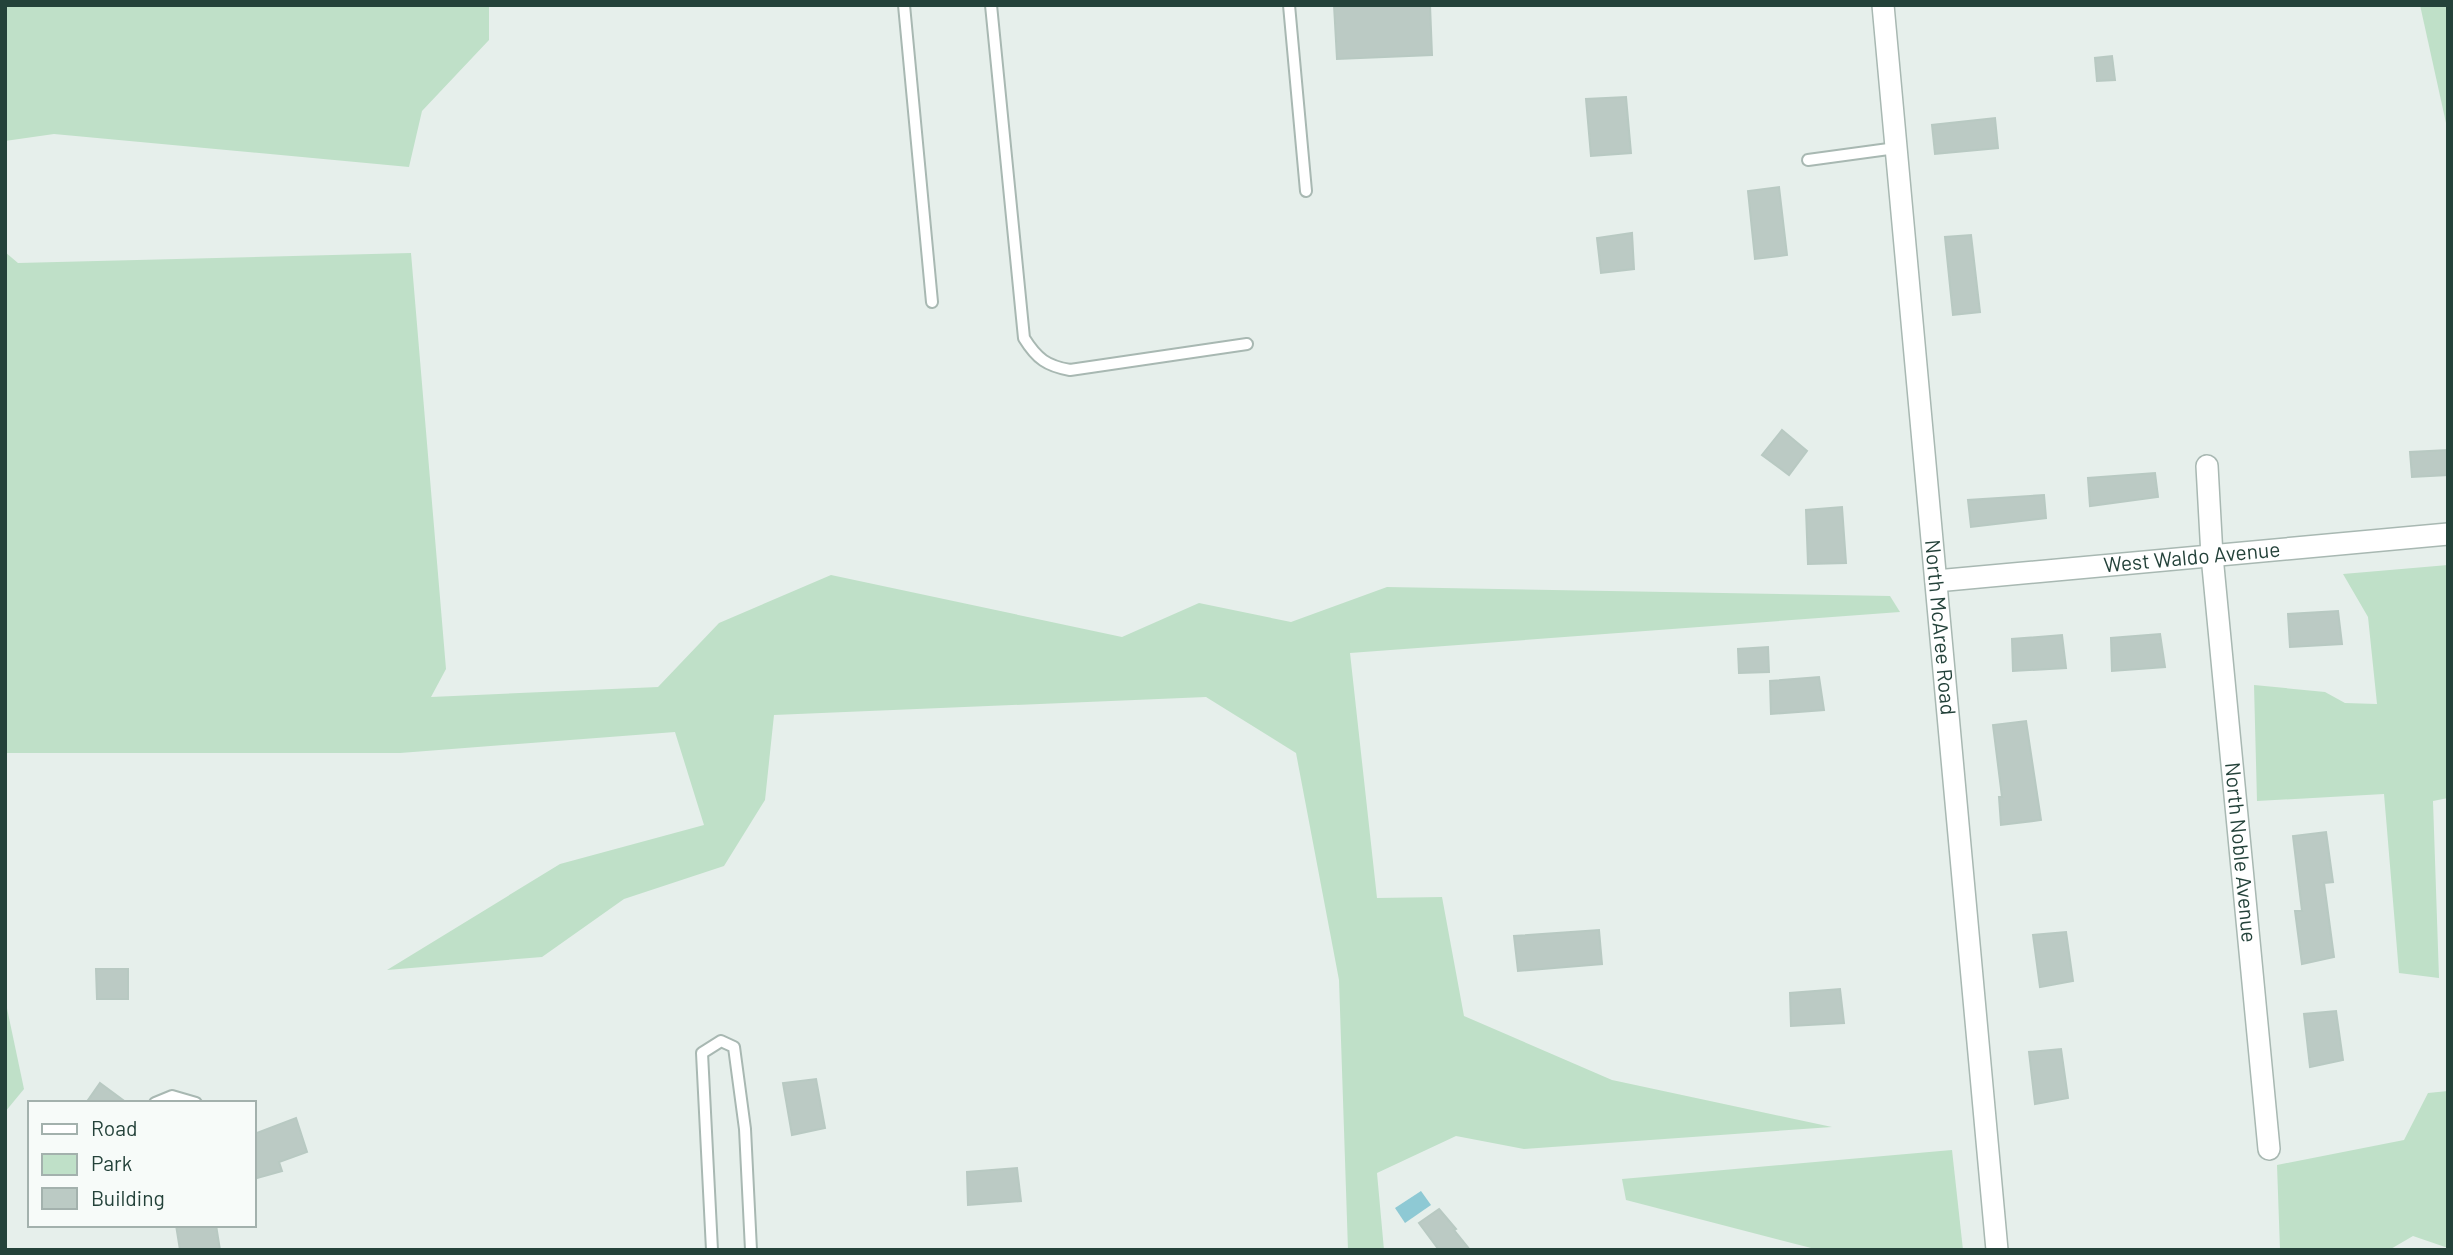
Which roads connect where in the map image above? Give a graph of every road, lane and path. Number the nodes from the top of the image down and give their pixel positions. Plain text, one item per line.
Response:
1 (904, 5) edge
2 (991, 5) edge
3 (1289, 5) edge
4 (1883, 5) edge
5 (1896, 148) junction
6 (1808, 160) dead end
7 (1306, 191) dead end
8 (932, 302) dead end
9 (1247, 344) dead end
10 (2207, 466) dead end
11 (2448, 534) edge
12 (2212, 556) junction
13 (1936, 582) junction
14 (160, 1101) edge
15 (189, 1101) edge
16 (2269, 1149) dead end
17 (712, 1250) edge
18 (751, 1250) edge
19 (1997, 1250) edge

1 - 8 lane
2 - 9 lane
3 - 7 lane
4 - 5 street, North McAree Road
5 - 6 lane
5 - 13 street, North McAree Road
10 - 12 street, North Noble Avenue
11 - 12 street, West Waldo Avenue
12 - 13 street, West Waldo Avenue
12 - 16 street, North Noble Avenue
13 - 19 street, North McAree Road
14 - 15 lane
17 - 18 lane

